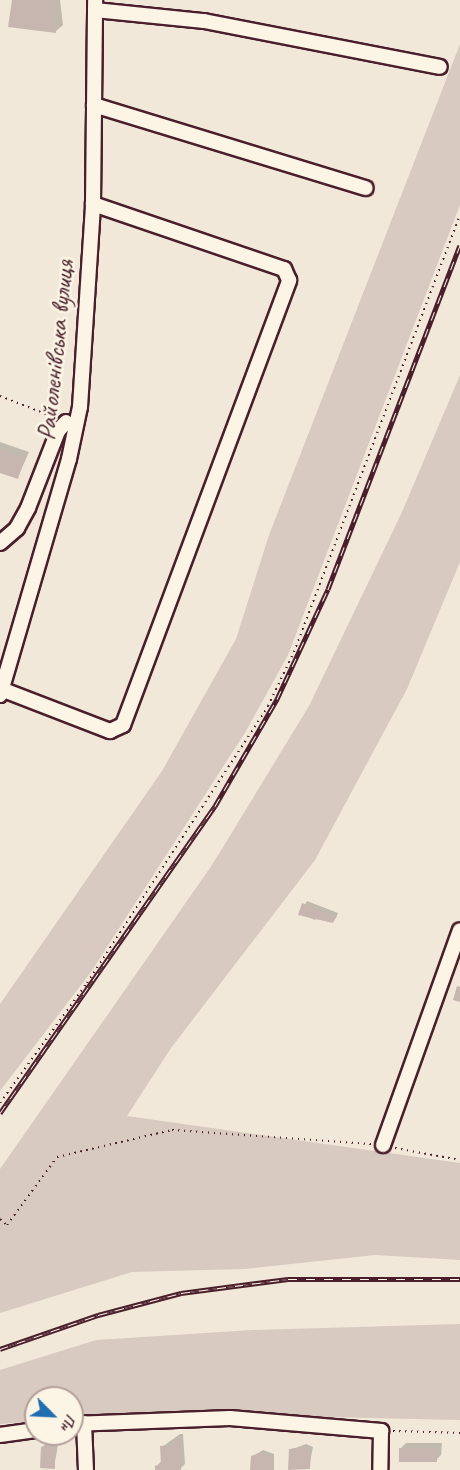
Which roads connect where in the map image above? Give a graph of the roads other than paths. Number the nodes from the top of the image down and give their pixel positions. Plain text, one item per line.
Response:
1 (95, 5) edge
2 (440, 67) dead end
3 (94, 105) junction
4 (366, 188) dead end
5 (93, 204) junction
6 (71, 424) junction
7 (0, 543) edge
8 (1, 692) edge
9 (460, 930) edge
10 (383, 1145) road end
11 (84, 1424) edge
12 (24, 1432) edge
13 (0, 1435) edge
14 (82, 1446) edge
15 (86, 1470) edge
16 (380, 1470) edge

1 - 2 street
1 - 3 street, Райоленівська вулиця
3 - 4 street
3 - 5 street, Райоленівська вулиця
5 - 6 street, Райоленівська вулиця
5 - 8 street
6 - 7 street
6 - 8 street, Райоленівська вулиця
9 - 10 street
11 - 16 street
12 - 13 street
14 - 15 street

